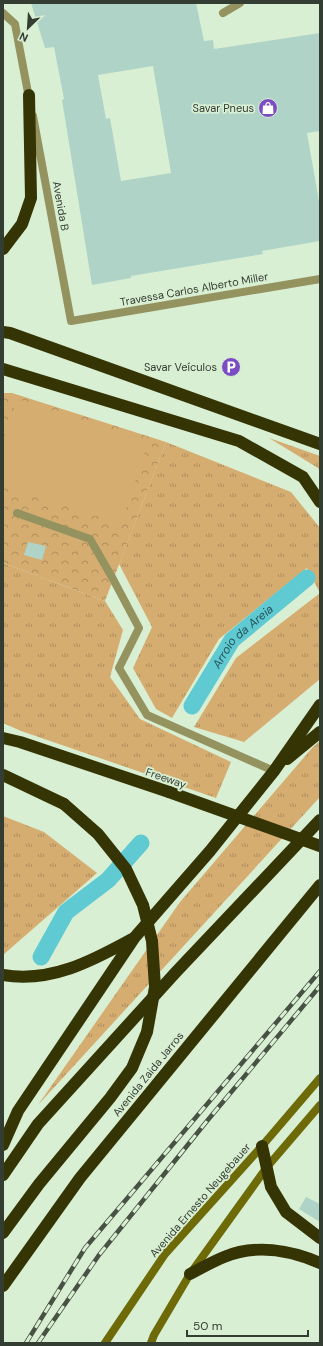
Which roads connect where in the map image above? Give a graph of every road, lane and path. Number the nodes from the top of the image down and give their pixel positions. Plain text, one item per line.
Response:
1 (240, 3) edge
2 (3, 13) edge
3 (223, 13) dead end
4 (29, 95) junction
5 (3, 249) edge
6 (320, 279) edge
7 (71, 321) joint
8 (3, 332) edge
9 (3, 369) edge
10 (320, 444) edge
11 (320, 502) edge
12 (17, 513) dead end
13 (320, 706) edge
14 (320, 732) edge
15 (3, 734) edge
16 (3, 738) edge
17 (20, 742) junction
18 (274, 771) junction
19 (3, 775) edge
20 (320, 820) edge
21 (320, 846) edge
22 (320, 885) edge
23 (135, 937) junction
24 (3, 975) edge
25 (320, 1078) edge
26 (320, 1105) edge
27 (3, 1145) edge
28 (262, 1146) junction
29 (267, 1167) junction
30 (3, 1175) edge
31 (3, 1233) edge
32 (320, 1238) edge
33 (320, 1263) edge
34 (190, 1274) junction
35 (3, 1286) edge
36 (105, 1343) edge
37 (151, 1343) edge

1 - 3 street
2 - 4 street, Avenida B
4 - 5 highway
4 - 7 street, Avenida B
6 - 7 street, Travessa Carlos Alberto Miller
8 - 10 highway
9 - 11 highway
12 - 18 street
13 - 18 highway
14 - 18 highway
15 - 17 highway
16 - 17 highway, Freeway
17 - 21 highway, Freeway, bridge
18 - 23 highway
19 - 31 highway, bridge
20 - 30 highway
22 - 35 highway, Avenida Zaida Jarros
23 - 24 highway
23 - 27 highway
25 - 28 main road, Avenida Ernesto Neugebauer
26 - 29 main road
28 - 29 highway
28 - 36 main road, Avenida Ernesto Neugebauer
29 - 32 highway
29 - 34 main road
33 - 34 highway
34 - 37 main road

